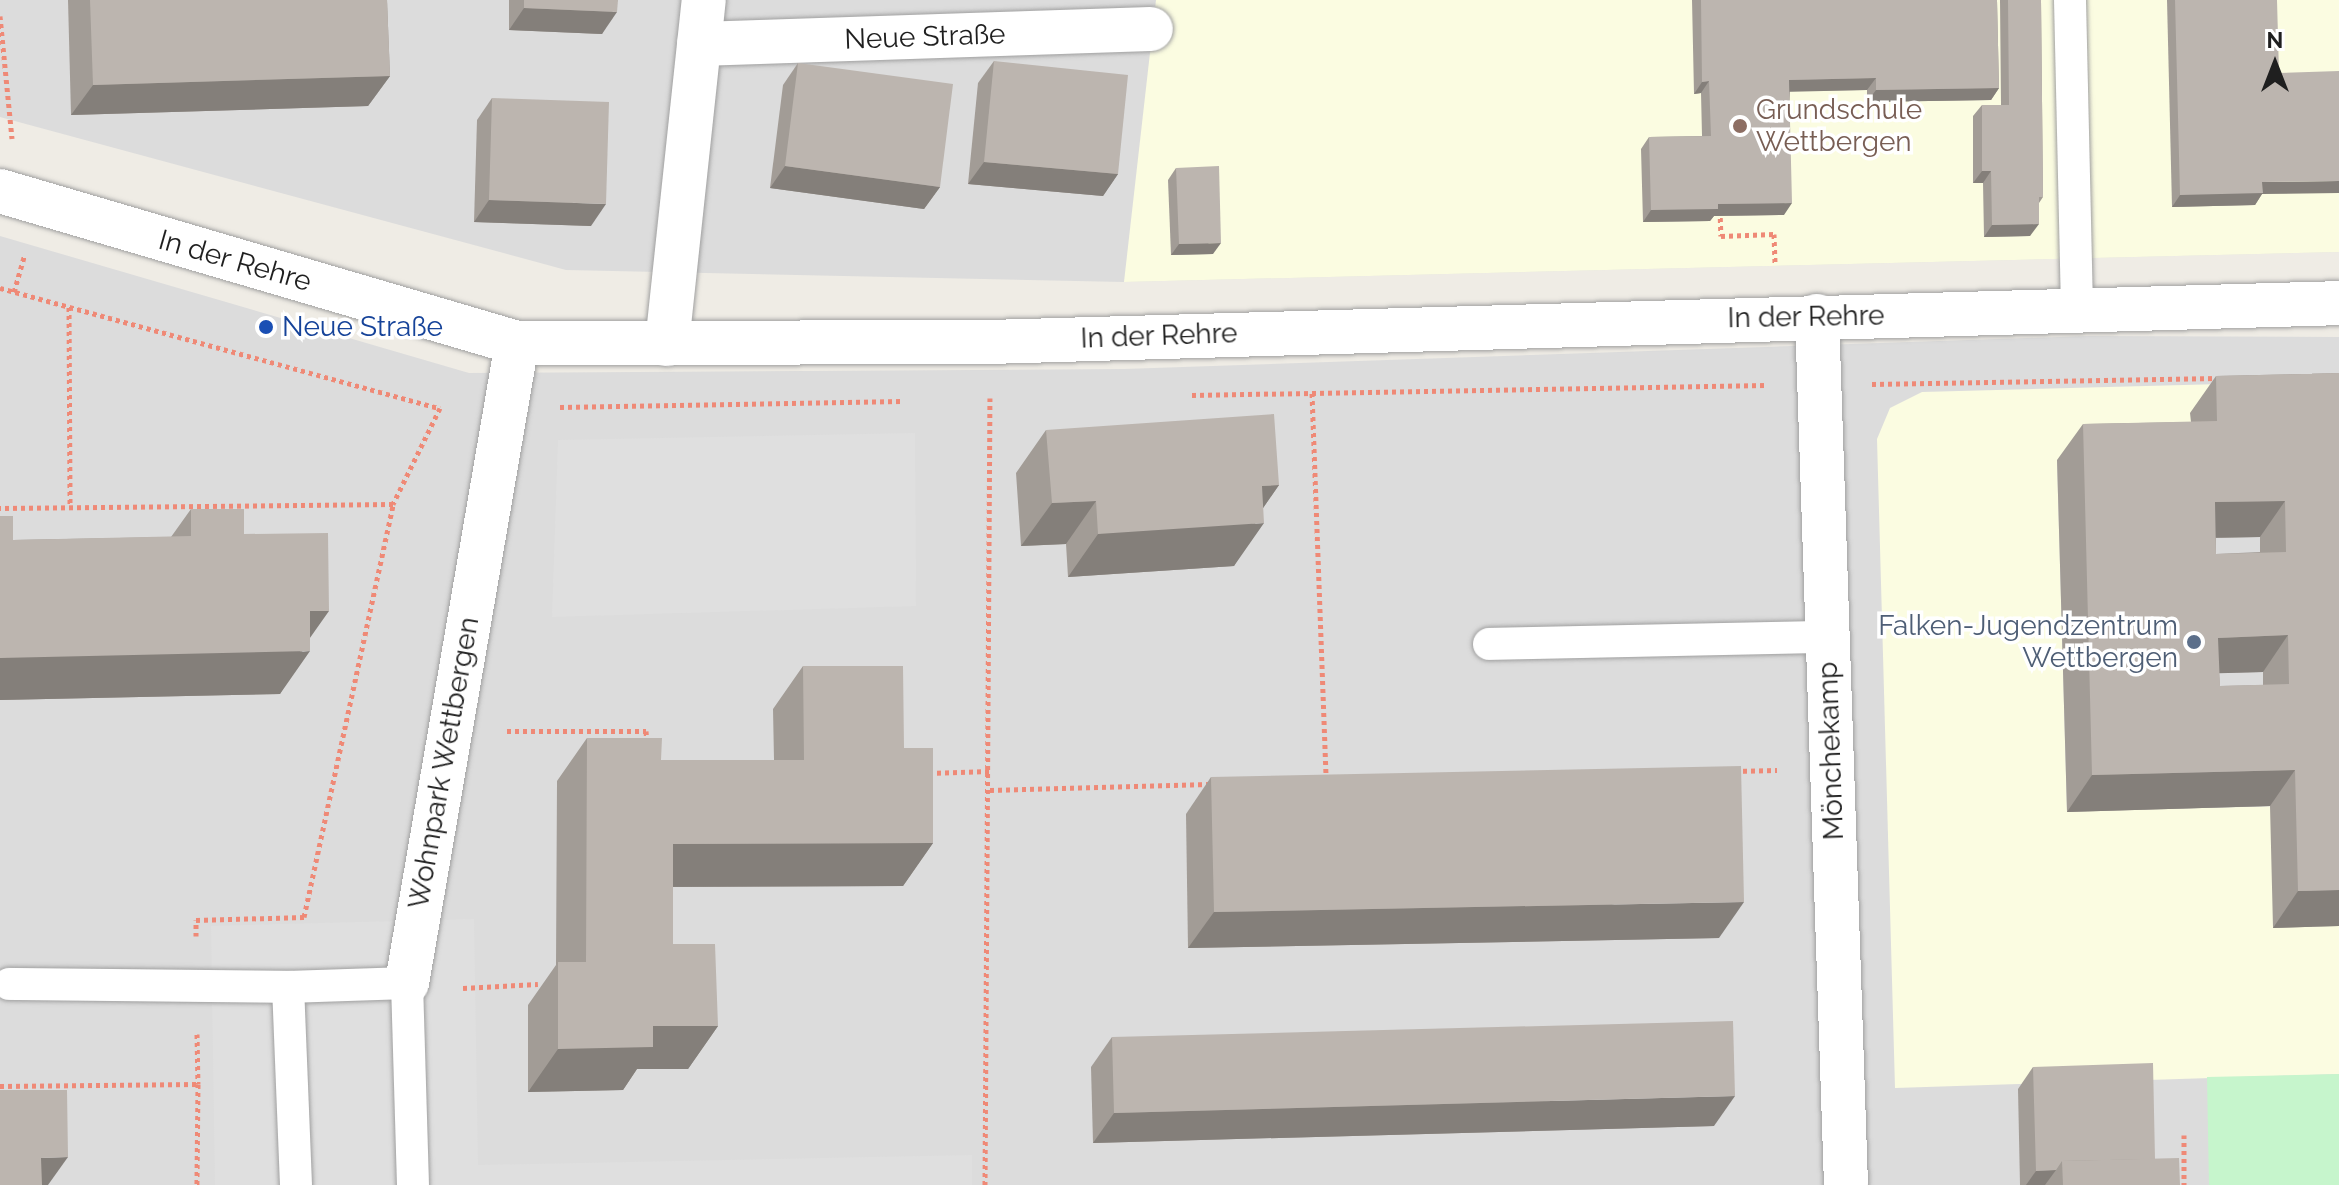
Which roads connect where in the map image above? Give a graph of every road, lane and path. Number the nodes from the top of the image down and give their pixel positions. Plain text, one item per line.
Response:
1 (704, 0) edge
2 (2070, 0) edge
3 (0, 16) edge
4 (1151, 29) dead end
5 (699, 44) junction
6 (12, 144) dead end
7 (0, 191) edge
8 (1720, 202) edge
9 (1775, 266) dead end
10 (0, 288) edge
11 (2339, 303) edge
12 (69, 307) junction
13 (2077, 310) junction
14 (1817, 316) junction
15 (989, 342) junction
16 (517, 343) junction
17 (667, 344) junction
18 (2229, 377) edge
19 (1819, 385) junction
20 (1312, 393) junction
21 (1189, 395) dead end
22 (990, 399) junction
23 (1005, 399) dead end
24 (974, 400) dead end
25 (913, 401) dead end
26 (440, 408) junction
27 (507, 408) junction
28 (393, 504) junction
29 (70, 507) junction
30 (0, 508) edge
31 (1827, 637) junction
32 (1489, 644) dead end
33 (490, 731) dead end
34 (647, 760) edge
35 (1832, 769) junction
36 (990, 771) junction
37 (1721, 772) edge
38 (914, 773) edge
39 (1326, 781) junction
40 (1342, 781) edge
41 (1310, 782) edge
42 (1214, 784) edge
43 (990, 790) junction
44 (407, 983) junction
45 (9, 984) dead end
46 (538, 984) dead end
47 (196, 986) junction
48 (288, 987) junction
49 (453, 989) dead end
50 (198, 1084) junction
51 (0, 1086) edge
52 (2184, 1135) dead end
53 (197, 1185) edge
54 (296, 1185) edge
55 (413, 1185) edge
56 (985, 1185) edge
57 (1846, 1185) edge
58 (2184, 1185) edge

1 - 5 street
2 - 13 lane
3 - 6 path
4 - 5 street, Neue Straße
5 - 17 street
7 - 16 street, In der Rehre
8 - 9 path
10 - 12 path
11 - 13 street, In der Rehre
12 - 26 path
12 - 29 path
13 - 14 street, In der Rehre
14 - 15 street, In der Rehre
14 - 19 street, Mönchekamp
15 - 17 street, In der Rehre
15 - 22 path
16 - 17 street, In der Rehre
16 - 27 street, Wohnpark Wettbergen
18 - 19 path
19 - 20 path
19 - 31 street, Mönchekamp
20 - 21 path
20 - 39 path
22 - 23 path
22 - 24 path
22 - 36 path
25 - 27 path
26 - 27 path
26 - 28 path
27 - 44 street, Wohnpark Wettbergen
28 - 29 path
28 - 47 path
29 - 30 path
31 - 32 lane
31 - 35 street, Mönchekamp
33 - 34 path
35 - 37 path
35 - 57 street, Mönchekamp
36 - 38 path
36 - 43 path
39 - 40 path
39 - 41 path
42 - 43 path
43 - 56 path
44 - 48 lane
44 - 55 lane, Wohnpark Wettbergen
45 - 47 lane
46 - 49 path
47 - 48 lane
47 - 50 path
48 - 54 lane
50 - 51 path
50 - 53 path
52 - 58 path

